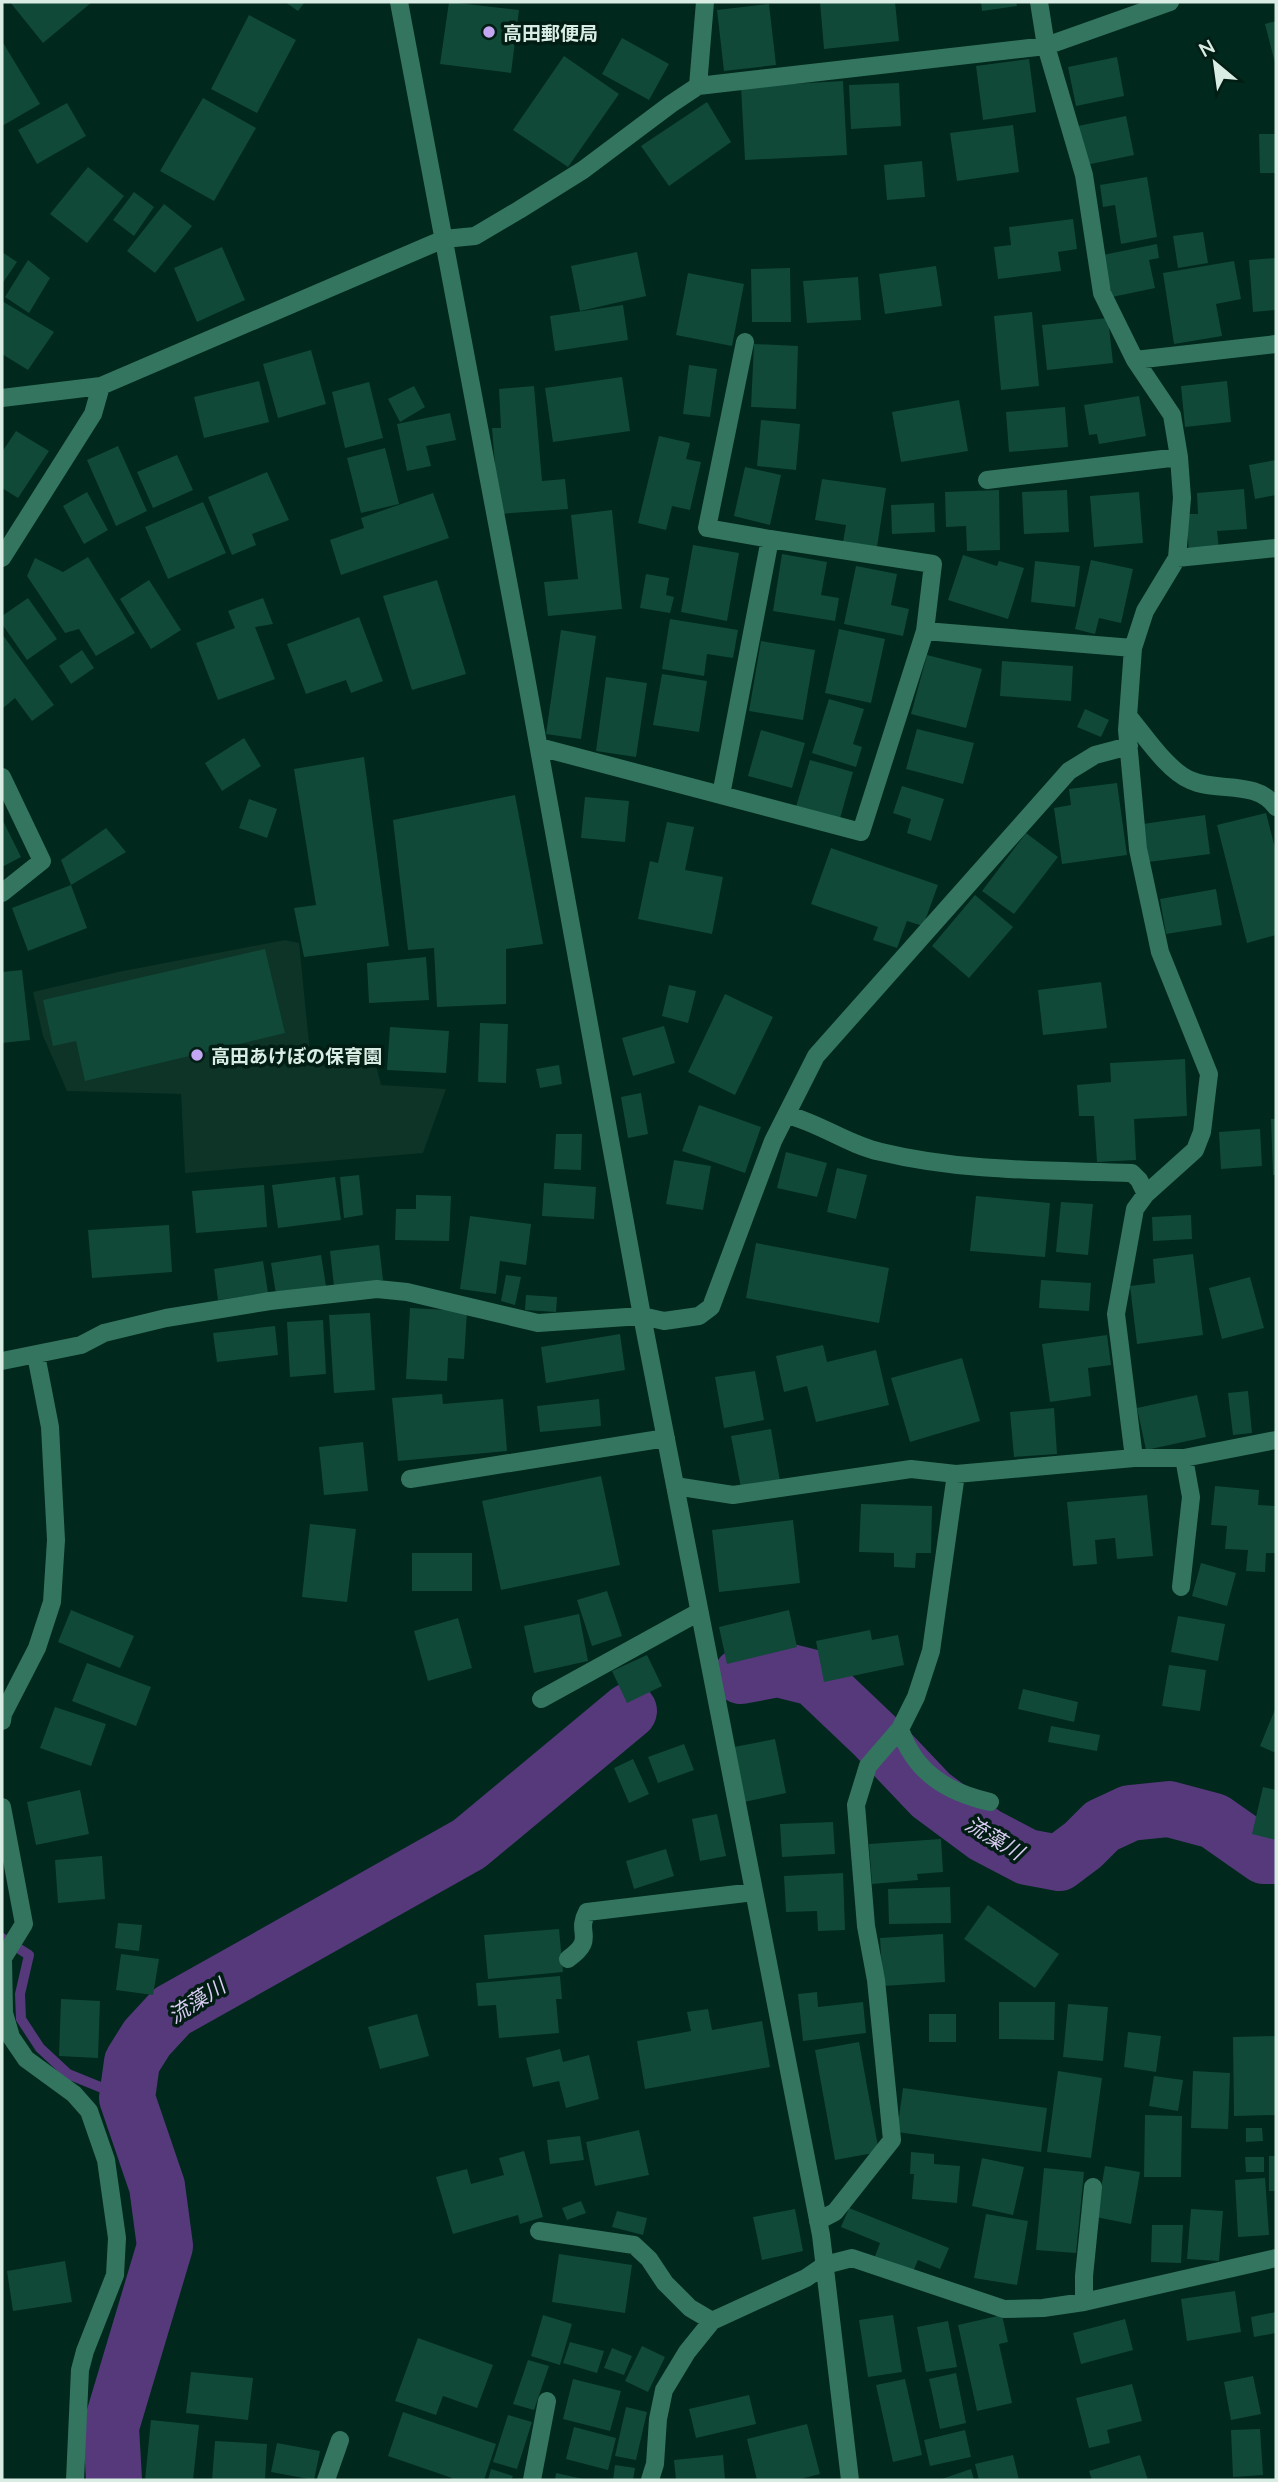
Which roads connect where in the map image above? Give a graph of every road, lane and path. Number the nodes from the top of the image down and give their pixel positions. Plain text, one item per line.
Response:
1 (398, 2) edge
2 (705, 2) edge
3 (1038, 2) edge
4 (1170, 2) edge
5 (1046, 46) junction
6 (698, 86) junction
7 (444, 239) junction
8 (745, 342) dead end
9 (1276, 344) edge
10 (1135, 360) junction
11 (102, 386) junction
12 (2, 398) edge
13 (1180, 457) junction
14 (987, 480) dead end
15 (770, 539) junction
16 (1276, 548) edge
17 (2, 558) edge
18 (1177, 558) junction
19 (925, 631) junction
20 (1133, 648) junction
21 (1129, 717) junction
22 (1129, 746) junction
23 (539, 747) junction
24 (2, 777) edge
25 (721, 795) junction
26 (1276, 807) edge
27 (2, 894) edge
28 (787, 1115) junction
29 (1146, 1194) junction
30 (642, 1316) junction
31 (36, 1355) junction
32 (2, 1361) edge
33 (666, 1438) junction
34 (1276, 1440) edge
35 (1134, 1458) junction
36 (1184, 1458) junction
37 (956, 1474) junction
38 (411, 1479) dead end
39 (675, 1486) junction
40 (1181, 1587) dead end
41 (699, 1612) junction
42 (541, 1699) dead end
43 (2, 1721) edge
44 (895, 1734) junction
45 (990, 1802) dead end
46 (2, 1807) edge
47 (754, 1892) junction
48 (568, 1959) dead end
49 (1094, 2187) dead end
50 (818, 2221) junction
51 (539, 2231) dead end
52 (1276, 2258) edge
53 (825, 2265) junction
54 (1084, 2302) junction
55 (712, 2321) junction
56 (547, 2401) dead end
57 (340, 2440) dead end
58 (75, 2480) edge
59 (326, 2480) edge
60 (532, 2480) edge
61 (650, 2480) edge
62 (850, 2480) edge

1 - 7 street
2 - 6 street
3 - 5 street
4 - 5 street
5 - 6 street
5 - 10 street
6 - 7 street
7 - 11 street
7 - 23 street
8 - 15 street
9 - 10 street
10 - 13 street
11 - 12 street
11 - 17 street
13 - 14 street
13 - 18 street
15 - 19 street
15 - 25 street
16 - 18 street
18 - 20 street
19 - 20 street
19 - 25 street
20 - 21 street
21 - 22 street
21 - 26 street
22 - 28 street
22 - 29 street
23 - 25 street
23 - 30 street
24 - 27 street
28 - 29 street
28 - 30 street
29 - 35 street
30 - 31 street
30 - 33 street
31 - 32 street
31 - 43 street
33 - 38 street
33 - 39 street
34 - 36 street
35 - 36 street
35 - 37 street
36 - 40 street
37 - 39 street
37 - 44 street
39 - 41 street
41 - 42 street
41 - 47 street
44 - 45 street
44 - 50 street
46 - 58 street
47 - 48 street
47 - 50 street
49 - 54 street
50 - 53 street
51 - 55 street
52 - 54 street
53 - 54 street
53 - 55 street
53 - 62 street
55 - 61 street
56 - 60 street
57 - 59 street

